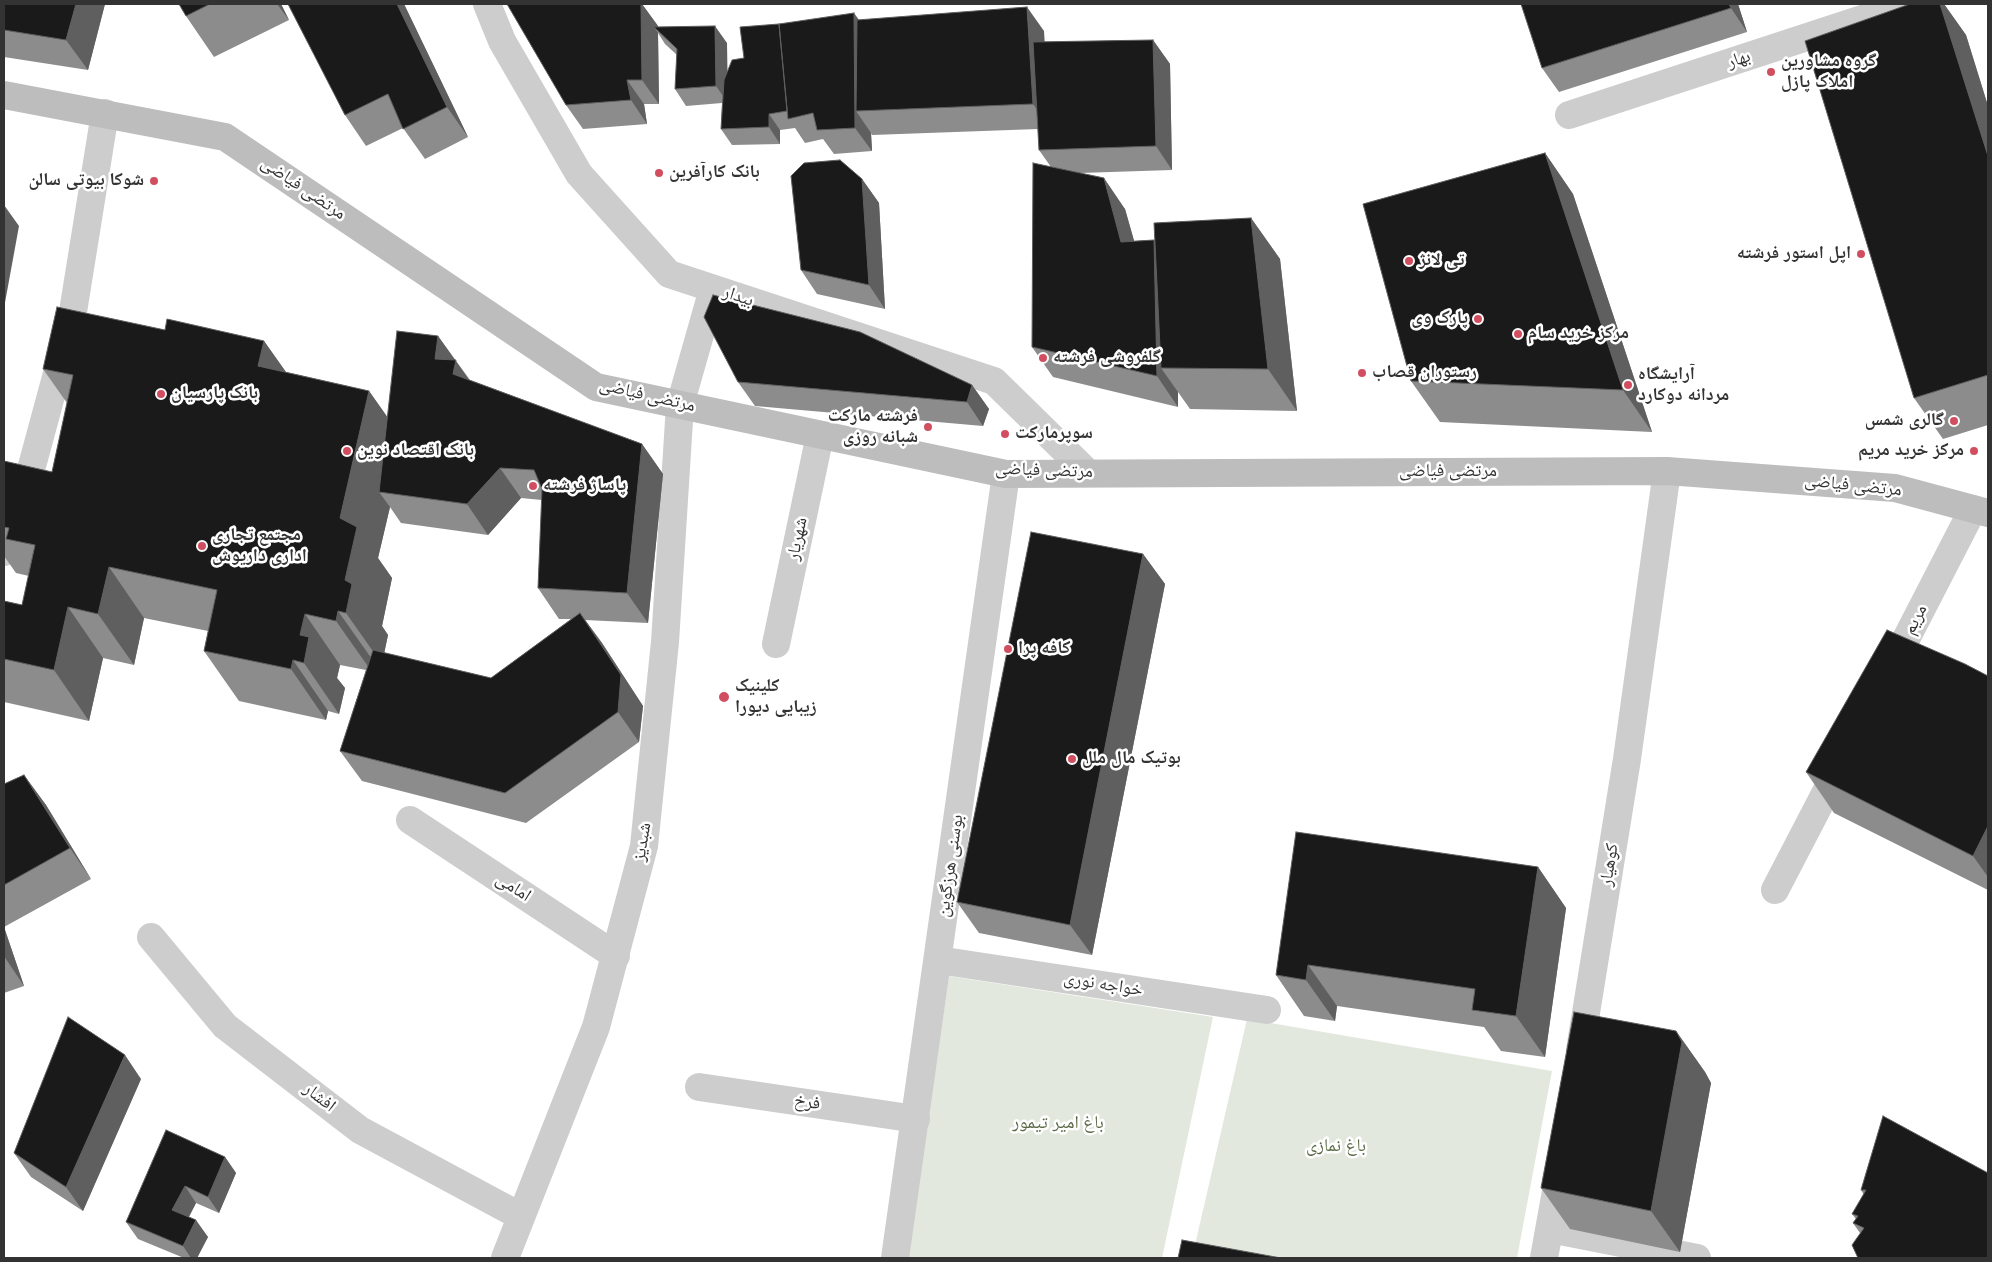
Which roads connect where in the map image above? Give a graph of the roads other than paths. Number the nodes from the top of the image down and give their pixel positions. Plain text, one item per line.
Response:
1 (487, 4) edge
2 (1908, 4) edge
3 (4, 95) edge
4 (105, 113) junction
5 (1569, 115) dead end
6 (713, 289) junction
7 (680, 405) junction
8 (820, 435) junction
9 (1667, 471) junction
10 (1088, 473) junction
11 (1006, 474) junction
12 (4, 503) edge
13 (1981, 511) edge
14 (4, 552) edge
15 (776, 644) dead end
16 (1876, 695) edge
17 (1853, 740) edge
18 (410, 820) dead end
19 (1775, 890) dead end
20 (151, 937) dead end
21 (616, 956) junction
22 (938, 960) junction
23 (1268, 1010) dead end
24 (1576, 1072) edge
25 (699, 1087) dead end
26 (916, 1118) junction
27 (1565, 1141) edge
28 (520, 1216) junction
29 (1550, 1228) junction
30 (505, 1258) edge
31 (895, 1258) edge
32 (1544, 1258) edge
33 (1697, 1258) edge

1 - 6 street, بیدار
2 - 5 street, بهار
3 - 4 main road, مرتضی فیاضی
4 - 7 main road, مرتضی فیاضی
4 - 12 street
4 - 14 street
6 - 7 street, شبدیز
6 - 10 street, بیدار
7 - 8 main road, مرتضی فیاضی
7 - 21 street, شبدیز
8 - 11 main road, مرتضی فیاضی
8 - 15 street, شهریار
9 - 10 main road, مرتضی فیاضی
9 - 13 main road, مرتضی فیاضی
9 - 24 street, کوهیار
10 - 11 main road, مرتضی فیاضی
11 - 22 street, بوسنی هرزگوین
13 - 16 street, مریم
17 - 19 street
18 - 21 street, امامی
20 - 28 street, افشار
21 - 28 street, شبدیز
22 - 23 street, خواجه نوری
22 - 26 street, بوسنی هرزگوین
25 - 26 street, فرخ
26 - 31 street, بوسنی هرزگوین
27 - 29 street
28 - 30 street, شبدیز
29 - 32 street
29 - 33 street

